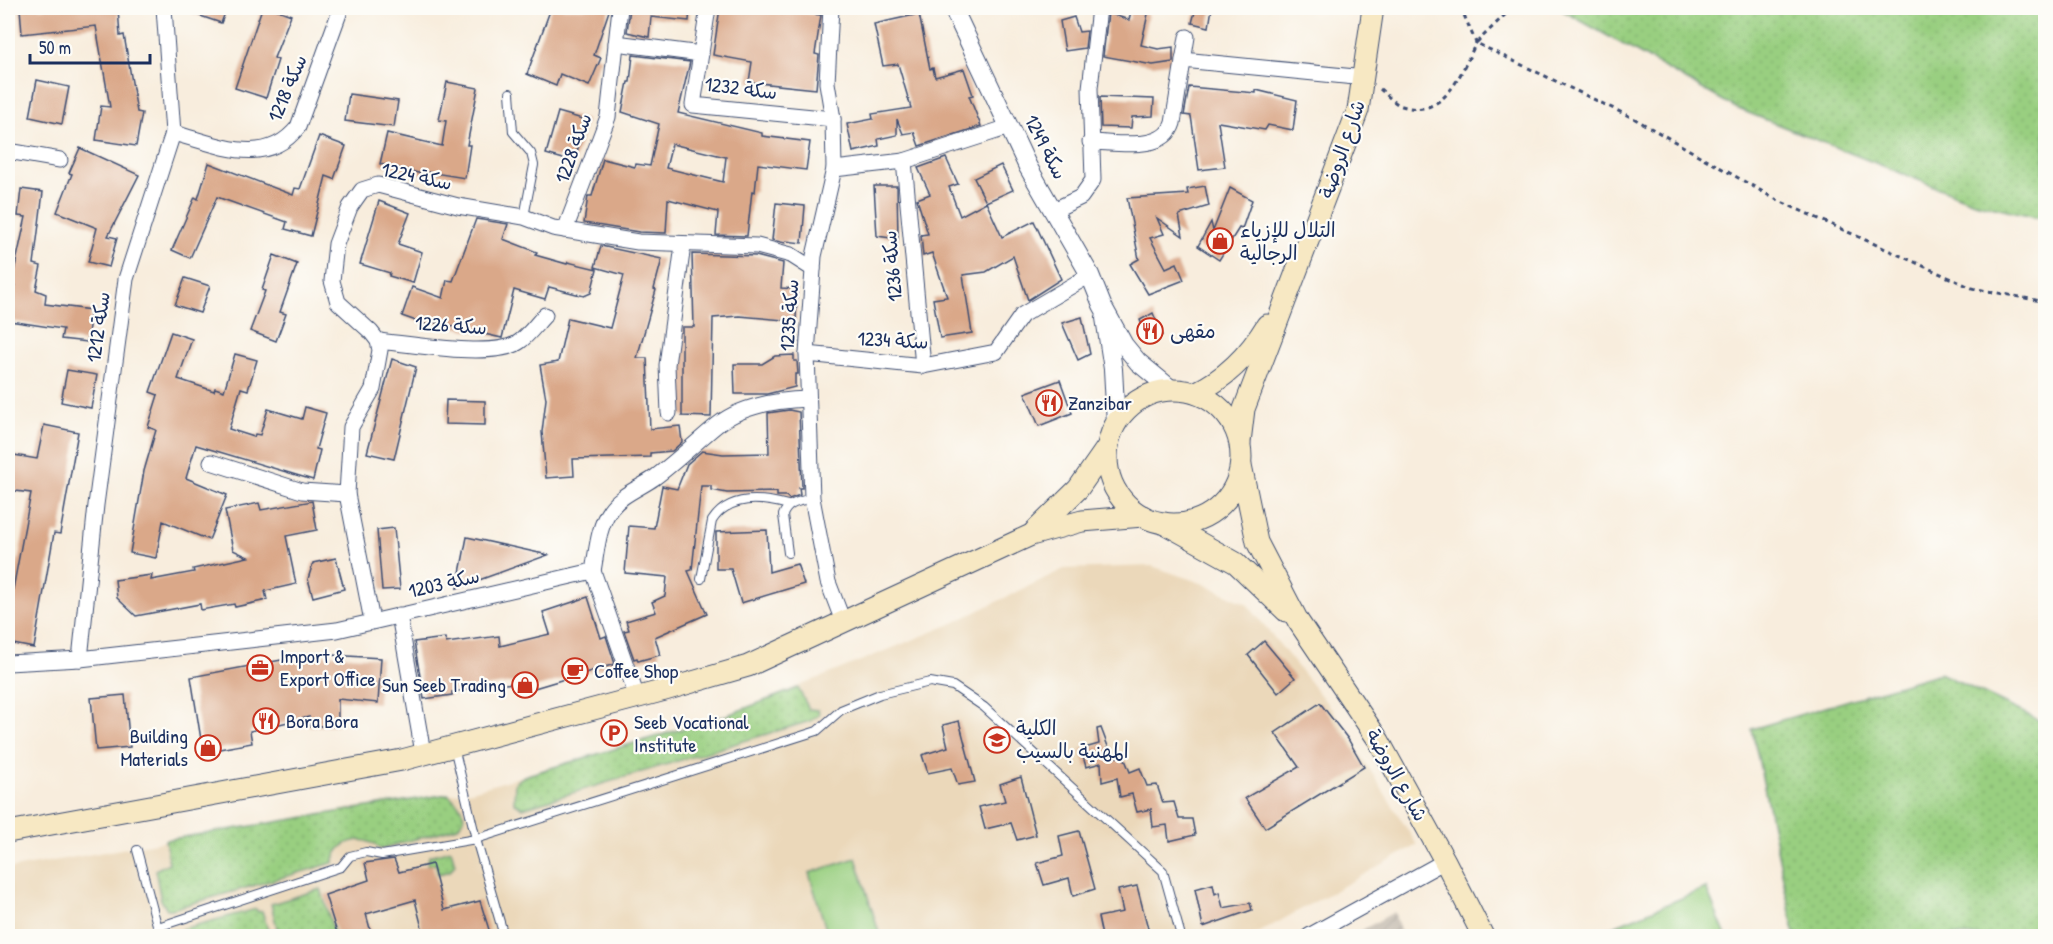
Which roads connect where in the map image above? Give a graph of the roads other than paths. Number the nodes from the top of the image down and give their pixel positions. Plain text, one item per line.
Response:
1 (164, 8) edge
2 (341, 8) edge
3 (620, 8) edge
4 (708, 8) edge
5 (831, 8) edge
6 (953, 8) edge
7 (1099, 8) edge
8 (1373, 8) edge
9 (1186, 37) dead end
10 (616, 43) junction
11 (701, 54) junction
12 (1183, 60) junction
13 (1365, 78) junction
14 (510, 93) dead end
15 (833, 119) junction
16 (1009, 127) junction
17 (173, 133) junction
18 (1090, 142) junction
19 (8, 151) edge
20 (60, 160) dead end
21 (904, 161) junction
22 (834, 170) junction
23 (1054, 210) junction
24 (524, 217) junction
25 (565, 230) junction
26 (683, 245) junction
27 (813, 269) junction
28 (1090, 275) junction
29 (1291, 286) junction
30 (1102, 305) junction
31 (545, 315) dead end
32 (378, 341) junction
33 (807, 354) junction
34 (923, 366) junction
35 (1172, 390) junction
36 (1195, 393) junction
37 (808, 399) junction
38 (669, 413) dead end
39 (1116, 424) junction
40 (1240, 442) junction
41 (1108, 446) junction
42 (211, 462) dead end
43 (1241, 465) junction
44 (347, 494) junction
45 (812, 498) junction
46 (788, 505) junction
47 (1153, 520) junction
48 (1030, 535) junction
49 (788, 553) dead end
50 (593, 571) junction
51 (701, 579) dead end
52 (399, 615) junction
53 (372, 621) junction
54 (1298, 621) junction
55 (844, 624) junction
56 (80, 659) junction
57 (8, 663) edge
58 (638, 697) junction
59 (453, 744) junction
60 (423, 753) junction
61 (8, 832) edge
62 (476, 839) junction
63 (137, 850) dead end
64 (1445, 861) junction
65 (158, 927) junction
66 (160, 936) edge
67 (504, 936) edge
68 (1182, 936) edge
69 (1309, 936) edge
70 (1483, 936) edge

1 - 17 street, سكة 1212
2 - 17 street, سكة 1218
3 - 10 street, سكة 1228
4 - 11 street, سكة 1232
5 - 15 street, سكة 1235
6 - 16 street, سكة 1249
7 - 18 street
8 - 13 main road, شارع الروضة
9 - 12 street
10 - 11 street, سكة 1232
10 - 25 street, سكة 1228
11 - 15 street, سكة 1232
12 - 13 street
12 - 18 street
13 - 29 main road, شارع الروضة
14 - 24 lane
15 - 22 street, سكة 1235
16 - 21 street
16 - 23 street, سكة 1249
17 - 56 street, سكة 1212
18 - 23 street
19 - 20 street
21 - 22 street
21 - 34 street, سكة 1236
22 - 27 street, سكة 1235
23 - 28 street, سكة 1249
24 - 25 street, سكة 1224
24 - 32 street, سكة 1224
25 - 26 street, سكة 1224
26 - 27 street, سكة 1224
26 - 38 street
27 - 33 street, سكة 1235
28 - 30 street, سكة 1249
28 - 34 street, سكة 1234
29 - 36 main road, شارع الروضة
29 - 40 main road, شارع الروضة
30 - 35 street, سكة 1249
30 - 39 street, سكة 1249
31 - 32 street, سكة 1226
32 - 44 street
33 - 34 street, سكة 1234
33 - 37 street, سكة 1235
35 - 36 main road
35 - 39 main road
36 - 40 main road
37 - 45 street, سكة 1235
37 - 50 street
39 - 41 main road
40 - 43 main road
41 - 47 main road
41 - 48 main road
42 - 44 street
43 - 47 main road
43 - 54 main road, شارع الروضة
44 - 53 street
45 - 46 lane
45 - 55 street, سكة 1235
46 - 49 lane
46 - 51 lane
47 - 48 main road
47 - 54 main road, شارع الروضة
48 - 55 main road
50 - 52 street, سكة 1203
50 - 58 street
52 - 53 street, سكة 1203
52 - 60 street
53 - 56 street, سكة 1203
54 - 64 main road, شارع الروضة
55 - 58 main road
56 - 57 street, سكة 1203
58 - 59 main road
59 - 60 main road
59 - 62 lane
60 - 61 main road
62 - 65 lane
62 - 67 lane
62 - 68 lane
63 - 65 lane
64 - 69 street
64 - 70 main road, شارع الروضة
65 - 66 lane

